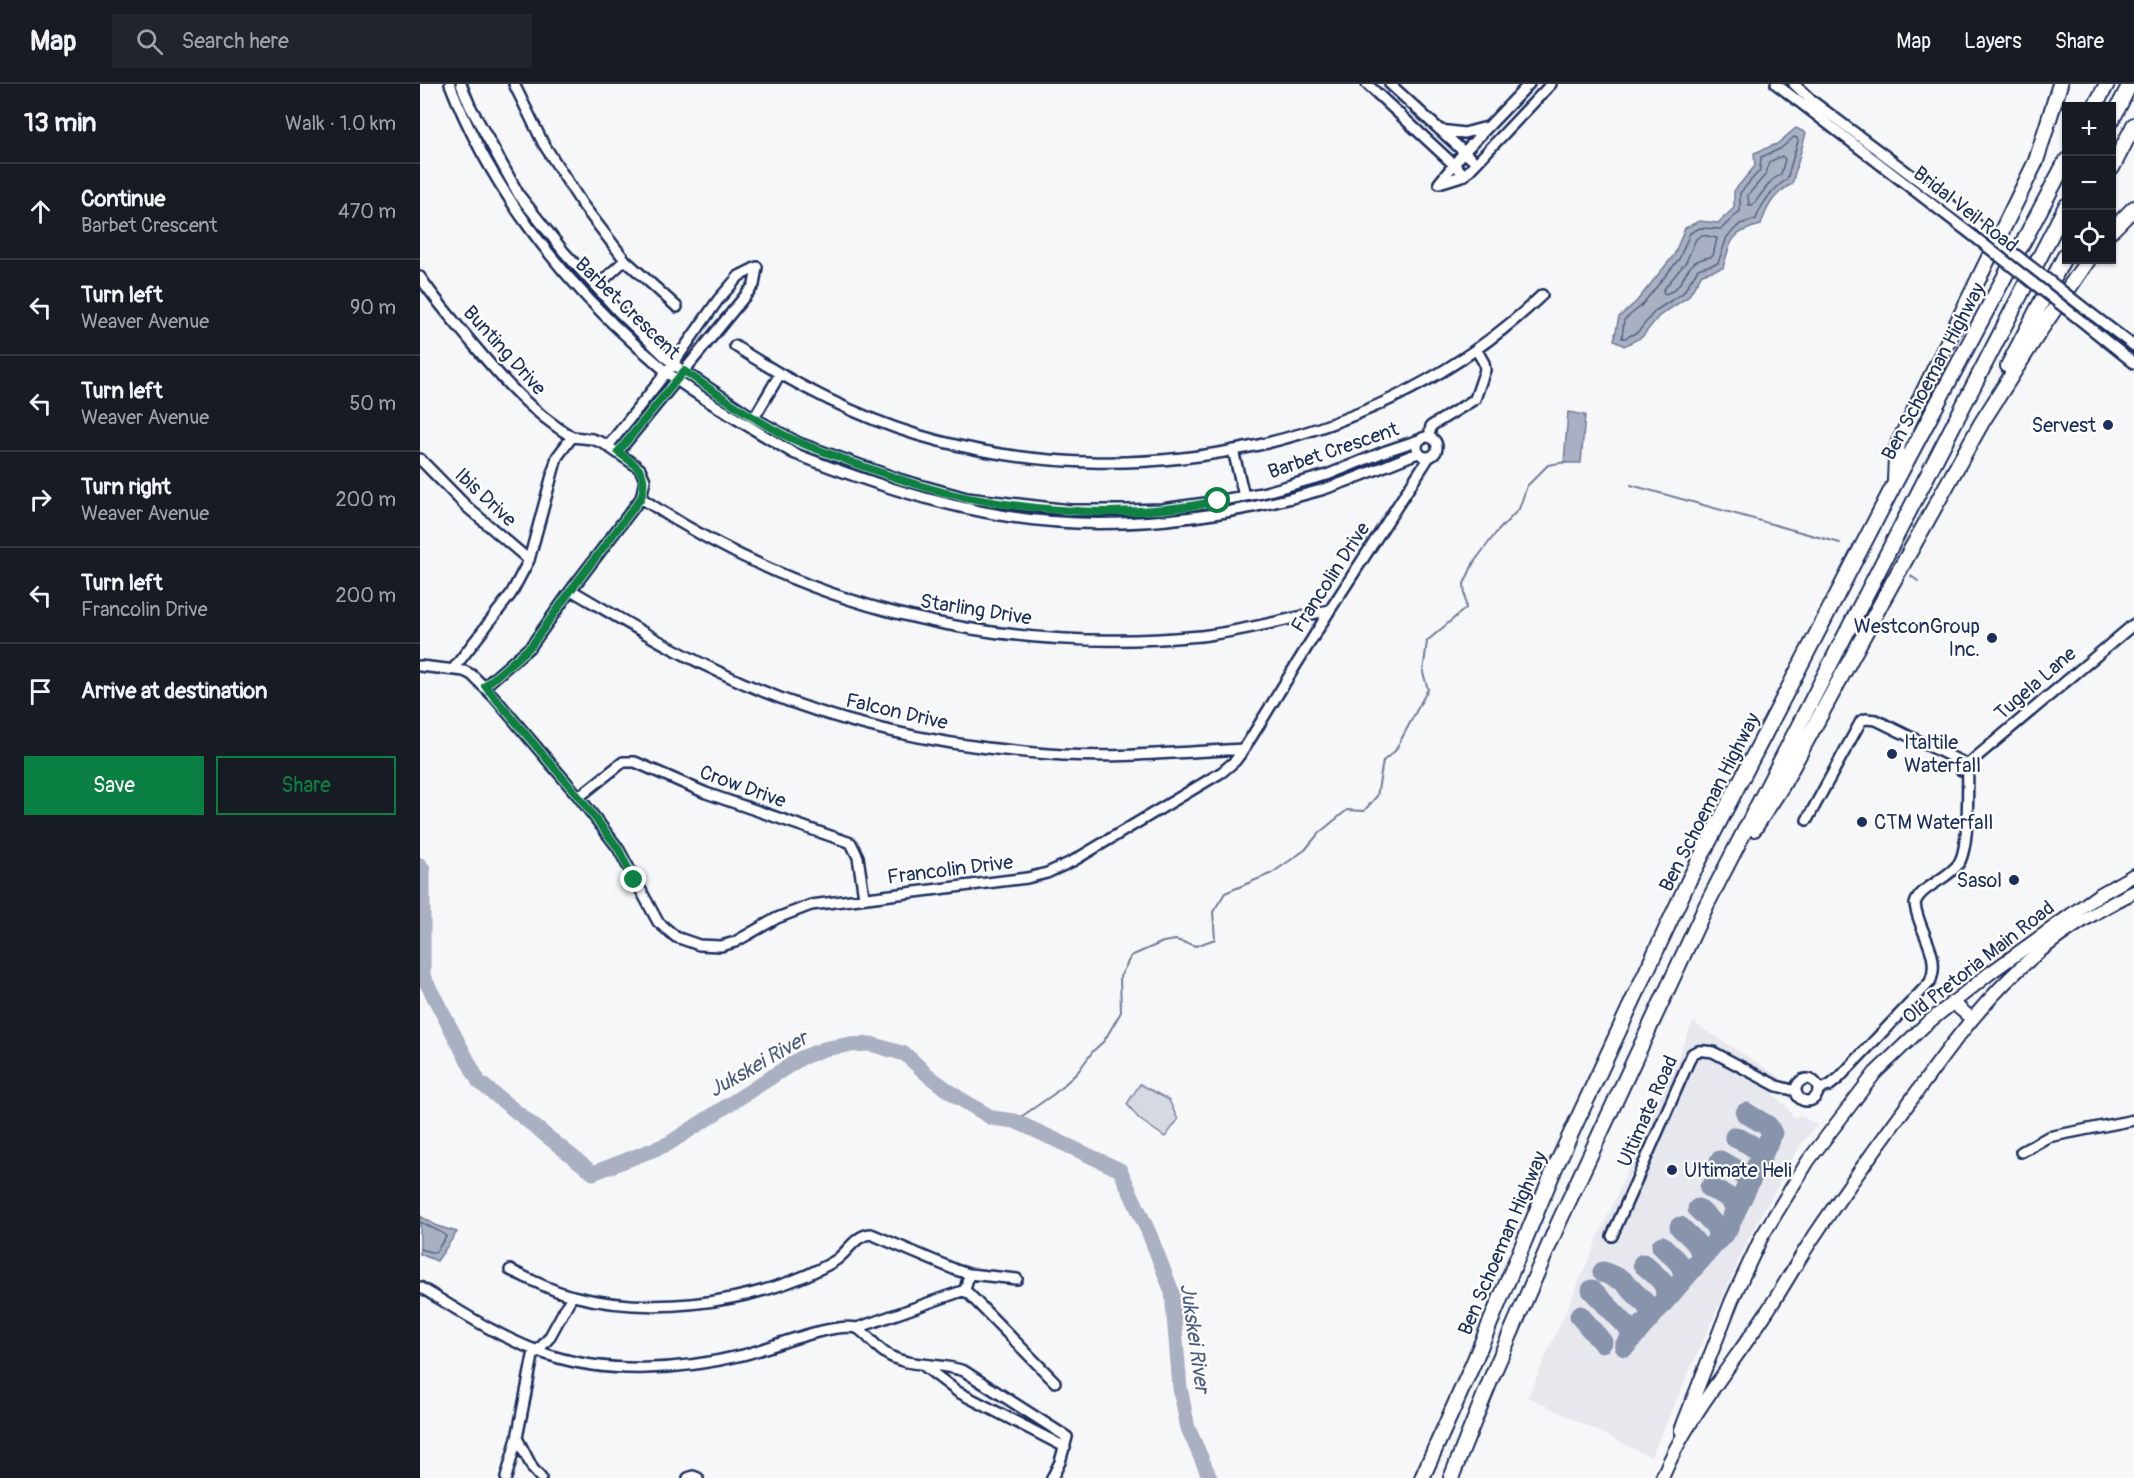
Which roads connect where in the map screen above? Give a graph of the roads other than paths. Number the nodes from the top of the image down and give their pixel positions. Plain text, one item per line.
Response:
1 (450, 84) edge
2 (461, 84) edge
3 (514, 84) edge
4 (1367, 84) edge
5 (1390, 84) edge
6 (1529, 84) edge
7 (1551, 84) edge
8 (1776, 84) edge
9 (1794, 84) edge
10 (2060, 84) edge
11 (2107, 84) edge
12 (2130, 84) edge
13 (2098, 102) edge
14 (2116, 112) edge
15 (2134, 125) edge
16 (1489, 127) junction
17 (1440, 130) junction
18 (1464, 152) junction
19 (496, 154) junction
20 (485, 159) junction
21 (2116, 160) edge
22 (1476, 163) junction
23 (1453, 165) junction
24 (2062, 170) edge
25 (1465, 175) junction
26 (2134, 208) edge
27 (2065, 210) edge
28 (2116, 226) edge
29 (564, 252) junction
30 (555, 260) junction
31 (626, 260) junction
32 (2062, 264) edge
33 (2085, 264) edge
34 (420, 278) edge
35 (596, 287) junction
36 (1542, 295) dead end
37 (677, 307) dead end
38 (735, 346) dead end
39 (2134, 346) edge
40 (1476, 349) junction
41 (2134, 363) edge
42 (670, 367) junction
43 (684, 371) junction
44 (780, 374) junction
45 (676, 380) junction
46 (754, 418) junction
47 (572, 437) junction
48 (1424, 438) junction
49 (799, 442) junction
50 (608, 446) junction
51 (1233, 450) junction
52 (618, 452) junction
53 (793, 453) junction
54 (1418, 453) junction
55 (1429, 457) junction
56 (420, 459) edge
57 (1959, 463) junction
58 (902, 480) junction
59 (1896, 483) junction
60 (899, 492) junction
61 (1244, 496) junction
62 (641, 498) junction
63 (1218, 501) junction
64 (1012, 504) junction
65 (1098, 510) junction
66 (1220, 513) junction
67 (1007, 516) junction
68 (1096, 523) junction
69 (529, 560) junction
70 (571, 590) junction
71 (1330, 610) junction
72 (2134, 624) edge
73 (420, 666) edge
74 (454, 668) junction
75 (485, 686) junction
76 (1244, 749) junction
77 (1964, 767) junction
78 (579, 797) junction
79 (1807, 820) dead end
80 (2134, 875) edge
81 (2134, 892) edge
82 (864, 897) junction
83 (1707, 904) junction
84 (1952, 1002) junction
85 (1972, 1019) junction
86 (1819, 1089) junction
87 (1796, 1091) junction
88 (2134, 1120) edge
89 (2021, 1152) dead end
90 (1612, 1236) dead end
91 (510, 1270) dead end
92 (969, 1274) junction
93 (1017, 1279) dead end
94 (420, 1287) edge
95 (965, 1290) junction
96 (572, 1296) junction
97 (857, 1328) junction
98 (537, 1351) junction
99 (924, 1366) junction
100 (1054, 1382) dead end
101 (988, 1387) junction
102 (979, 1402) junction
103 (517, 1438) junction
104 (1066, 1442) junction
105 (1678, 1443) junction
106 (506, 1478) edge
107 (541, 1478) edge
108 (688, 1478) edge
109 (698, 1478) edge
110 (1052, 1478) edge
111 (1422, 1478) edge
112 (1451, 1478) edge
113 (1662, 1478) edge

1 - 20 street, Barbet Crescent
2 - 19 street, Barbet Crescent
3 - 31 street
4 - 23 street
5 - 17 street
6 - 16 street
7 - 22 street
8 - 41 street, Bridal Veil Road, bridge
9 - 39 street, Bridal Veil Road, bridge
10 - 59 highway
11 - 13 highway
12 - 14 highway
15 - 21 highway
16 - 17 street
16 - 18 street
17 - 18 street
18 - 22 street
18 - 23 street
19 - 20 street
19 - 29 street, Barbet Crescent
20 - 30 street, Barbet Crescent
22 - 25 street
23 - 25 street
23 - 25 street
24 - 59 highway, Ben Schoeman Highway
26 - 28 highway
27 - 83 highway
29 - 30 street
29 - 35 street, Barbet Crescent
30 - 42 street, Barbet Crescent
31 - 35 street
31 - 37 street
32 - 57 highway
33 - 57 highway
34 - 47 street, Bunting Drive
35 - 42 street, Barbet Crescent
36 - 40 street
38 - 44 street
40 - 48 street
40 - 51 street
42 - 43 street, Barbet Crescent
42 - 43 street
42 - 45 street, Barbet Crescent
42 - 50 street
43 - 45 street
43 - 46 street, Barbet Crescent
44 - 46 street
44 - 51 street
45 - 52 street
45 - 53 street, Barbet Crescent
46 - 49 street, Barbet Crescent
47 - 50 street
47 - 69 street
48 - 54 street
48 - 55 street
48 - 61 street, Barbet Crescent
49 - 53 street
49 - 58 street, Barbet Crescent
50 - 52 street
51 - 61 street
52 - 62 street
53 - 60 street, Barbet Crescent
54 - 55 street
54 - 66 street, Barbet Crescent
55 - 71 street, Francolin Drive
56 - 69 street, Ibis Drive
57 - 83 highway
58 - 60 street
58 - 64 street, Barbet Crescent
59 - 111 highway, Ben Schoeman Highway
60 - 67 street, Barbet Crescent
61 - 63 street, Barbet Crescent
62 - 70 street
62 - 71 street, Starling Drive
63 - 65 street, Barbet Crescent
63 - 66 street
64 - 65 street, Barbet Crescent
64 - 67 street
65 - 68 street
66 - 68 street, Barbet Crescent
67 - 68 street, Barbet Crescent
69 - 74 street
70 - 75 street
70 - 76 street, Falcon Drive
71 - 76 street, Francolin Drive
72 - 77 street, Tugela Lane
73 - 74 street, Francolin Drive
74 - 75 street, Francolin Drive
75 - 78 street, Francolin Drive
76 - 82 street, Francolin Drive
77 - 79 street
77 - 86 street
78 - 82 street, Crow Drive
78 - 82 street, Francolin Drive
80 - 84 main road, Old Pretoria Main Road
81 - 85 main road, Old Pretoria Main Road
83 - 112 highway
84 - 85 main road
84 - 105 main road, Old Pretoria Main Road
85 - 105 main road, Old Pretoria Main Road
86 - 87 street
86 - 87 street
87 - 90 street, Ultimate Road
88 - 89 street
91 - 96 street
92 - 93 street
92 - 95 street
92 - 96 street
94 - 98 street
95 - 97 street
95 - 100 street
96 - 98 street
97 - 98 street
97 - 99 street
98 - 103 street
99 - 101 street
99 - 102 street
101 - 102 street
101 - 104 street
102 - 104 street
103 - 106 street
103 - 107 street
104 - 110 street
105 - 113 main road, Old Pretoria Main Road
108 - 109 street

